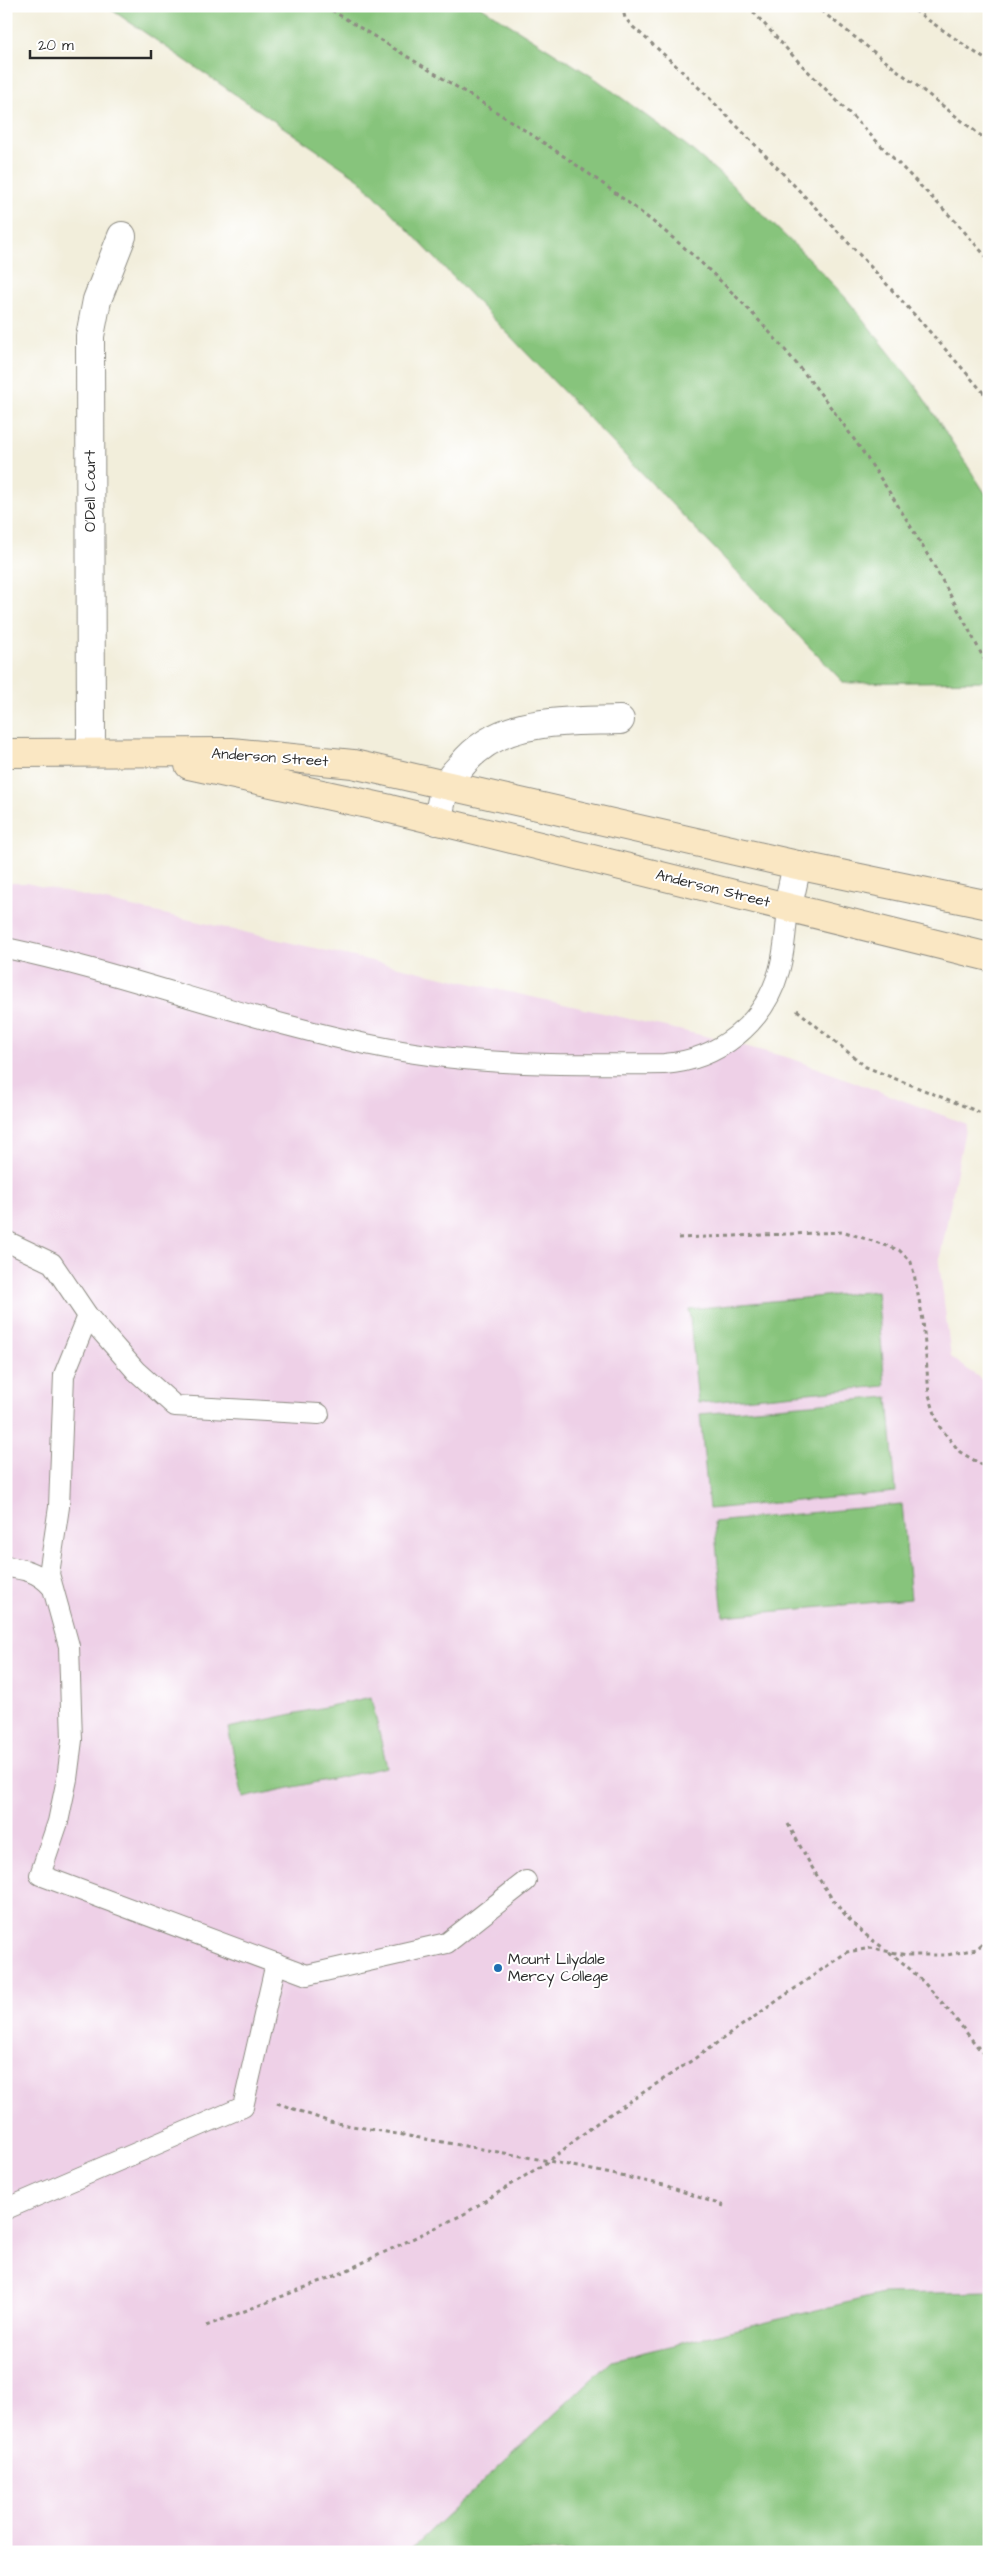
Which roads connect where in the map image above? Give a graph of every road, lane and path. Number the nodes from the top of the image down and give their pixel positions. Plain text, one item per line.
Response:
1 (325, 6) edge
2 (622, 6) edge
3 (748, 6) edge
4 (815, 6) edge
5 (908, 6) edge
6 (989, 62) edge
7 (989, 142) edge
8 (122, 236) dead end
9 (989, 260) edge
10 (989, 399) edge
11 (989, 669) edge
12 (620, 720) dead end
13 (91, 752) junction
14 (6, 753) edge
15 (447, 784) junction
16 (438, 821) junction
17 (797, 865) junction
18 (989, 905) edge
19 (788, 906) junction
20 (6, 948) edge
21 (989, 957) edge
22 (772, 990) junction
23 (989, 1116) edge
24 (678, 1238) dead end
25 (6, 1241) edge
26 (88, 1316) junction
27 (319, 1414) dead end
28 (989, 1469) edge
29 (6, 1567) edge
30 (51, 1586) junction
31 (788, 1824) dead end
32 (526, 1881) dead end
33 (989, 1937) edge
34 (886, 1950) junction
35 (276, 1963) junction
36 (989, 2061) edge
37 (246, 2092) junction
38 (549, 2161) junction
39 (724, 2206) dead end
40 (6, 2209) edge
41 (206, 2326) dead end

1 - 11 path
2 - 10 path
3 - 9 path
4 - 7 path
5 - 6 path
8 - 13 street, O'Dell Court
12 - 15 street
13 - 14 main road, Anderson Street
13 - 15 main road, Anderson Street
13 - 16 main road, Anderson Street
15 - 16 street
15 - 17 main road, Anderson Street
16 - 19 main road, Anderson Street
17 - 18 main road, Anderson Street
17 - 19 street
19 - 21 main road, Anderson Street
19 - 22 lane
20 - 22 lane
22 - 23 path
24 - 28 path
25 - 26 lane
26 - 27 lane
26 - 30 lane
29 - 30 lane
30 - 35 lane
31 - 34 path
32 - 35 lane
33 - 34 path
34 - 36 path
34 - 38 path
35 - 37 lane
37 - 38 path
37 - 40 lane
38 - 39 path
38 - 41 path

